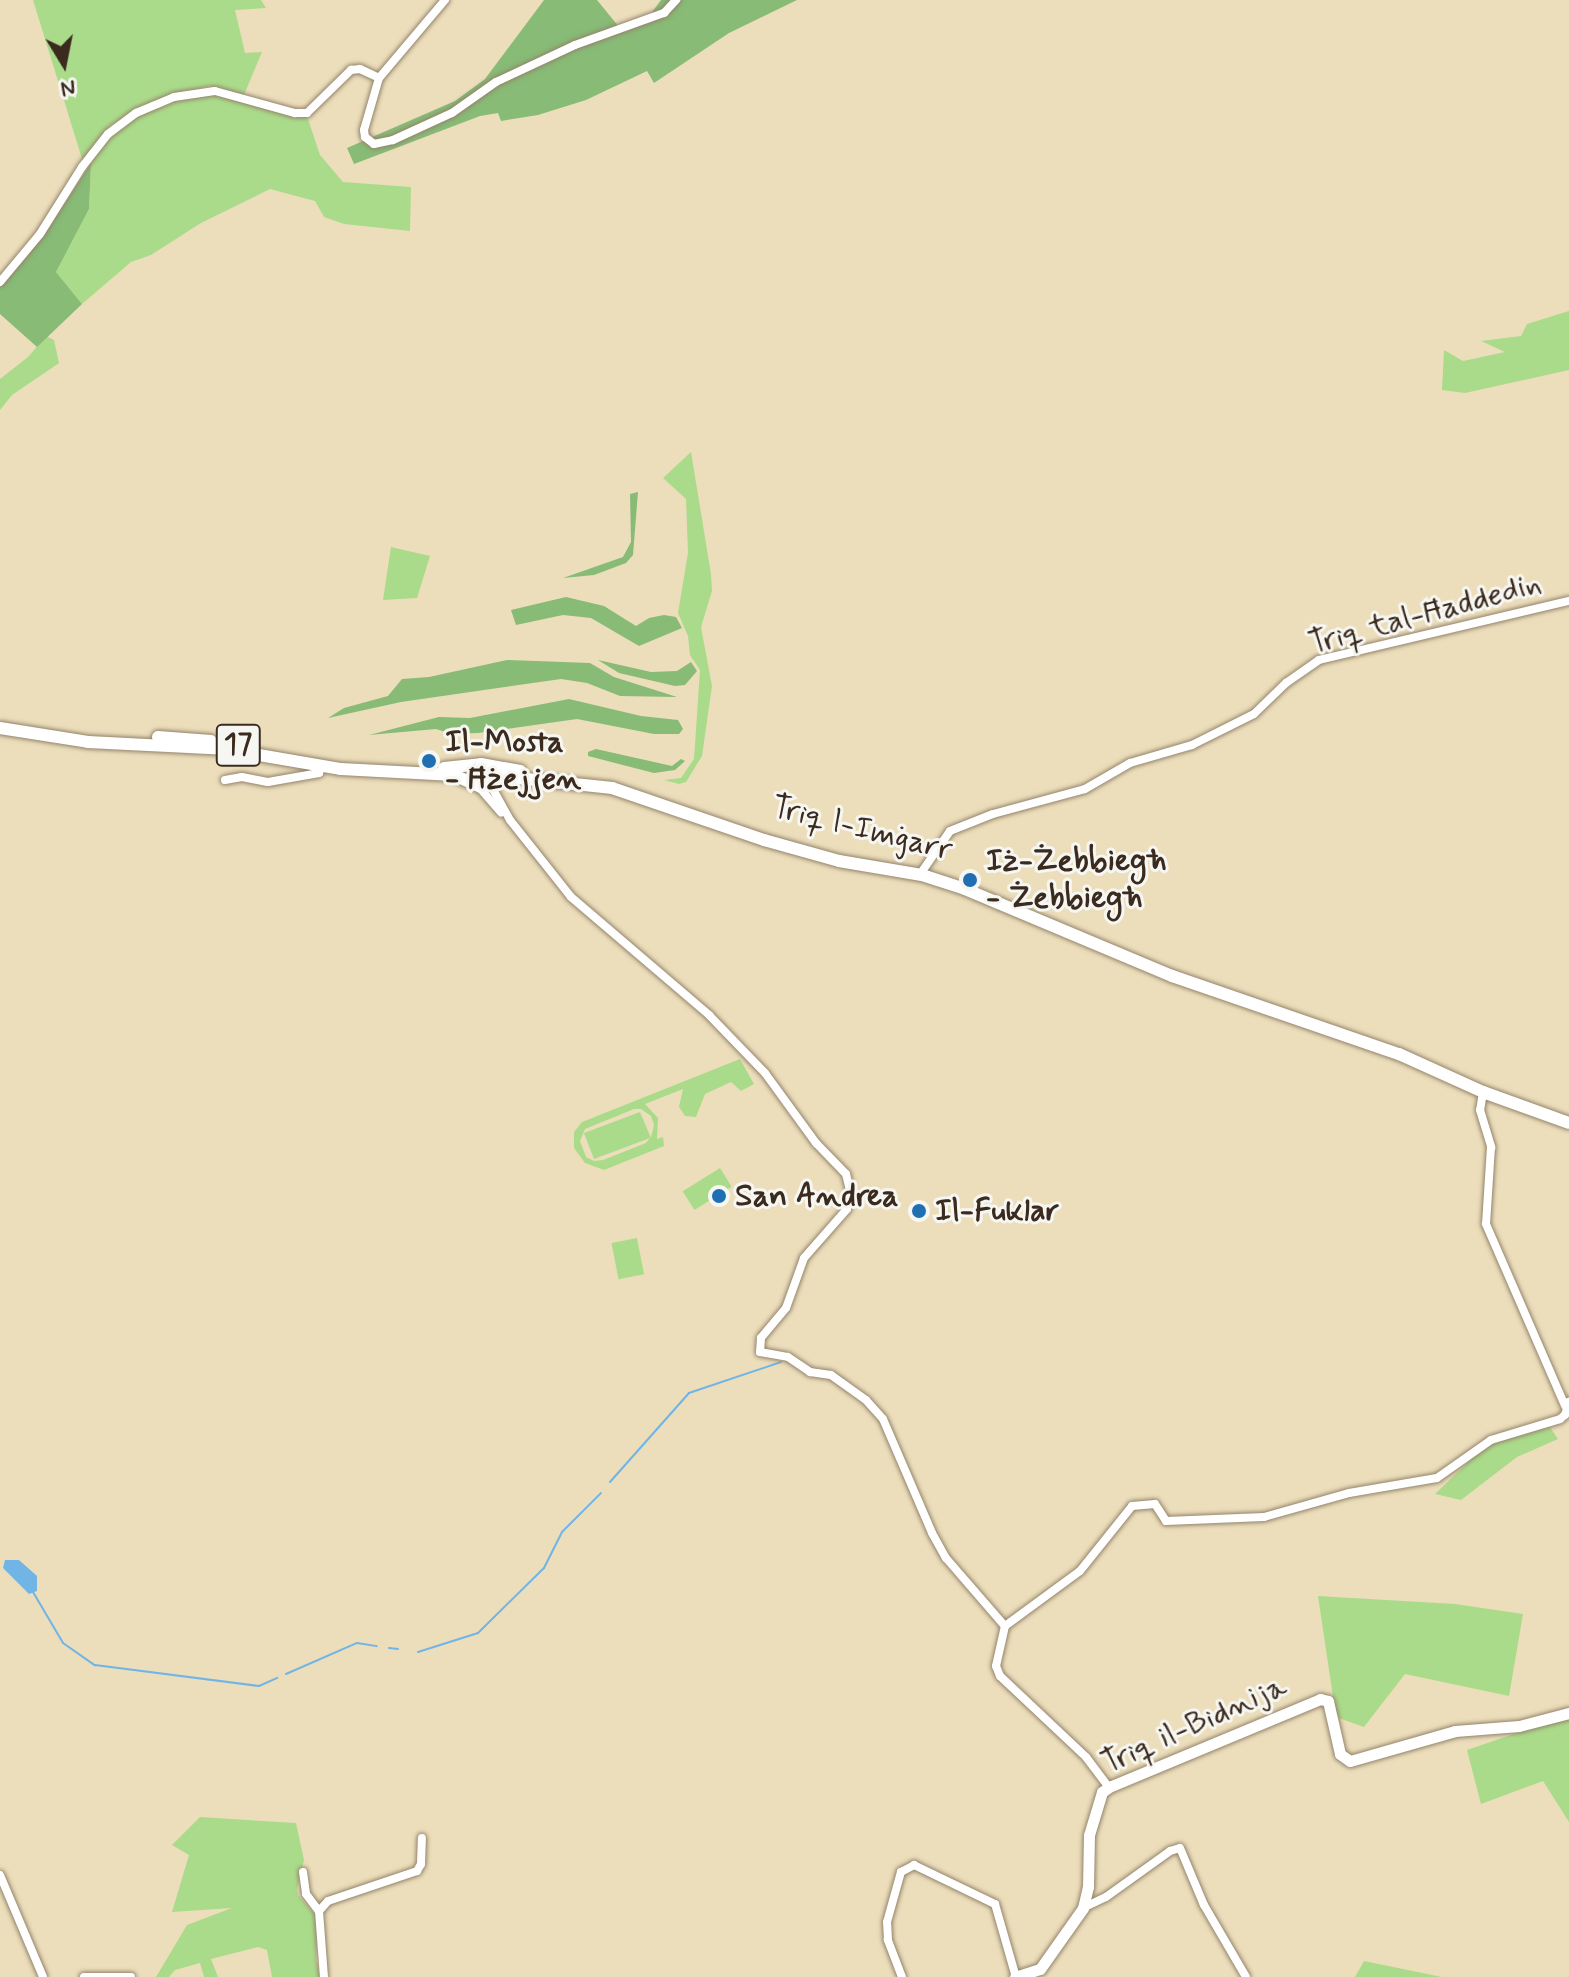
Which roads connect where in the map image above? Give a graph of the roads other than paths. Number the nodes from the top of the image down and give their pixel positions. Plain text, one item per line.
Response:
1 (445, 0) edge
2 (676, 0) edge
3 (376, 78) junction
4 (0, 282) edge
5 (1569, 601) edge
6 (0, 721) edge
7 (0, 728) edge
8 (482, 766) junction
9 (321, 767) junction
10 (225, 780) dead end
11 (485, 786) junction
12 (510, 820) junction
13 (923, 870) junction
14 (1483, 1092) junction
15 (1569, 1121) edge
16 (1567, 1404) edge
17 (1005, 1626) junction
18 (1569, 1713) edge
19 (1109, 1787) junction
20 (422, 1838) dead end
21 (303, 1872) dead end
22 (0, 1875) edge
23 (1083, 1908) junction
24 (319, 1911) junction
25 (43, 1977) edge
26 (84, 1977) edge
27 (131, 1977) edge
28 (324, 1977) edge
29 (902, 1977) edge
30 (1015, 1977) edge
31 (1246, 1977) edge

1 - 3 street
2 - 3 street
3 - 4 street
5 - 13 street, Triq tal-Ħaddedin
6 - 8 main road, Triq l-Imġarr / 17
7 - 9 main road, Triq l-Imġarr / 17
8 - 11 main road
8 - 11 main road
8 - 13 main road, Triq l-Imġarr / 17
9 - 10 street
9 - 11 main road, Triq l-Imġarr / 17
11 - 12 street
11 - 12 street
11 - 14 main road, Triq l-Imġarr / 17
12 - 17 street
13 - 15 main road, Triq l-Imġarr / 17
14 - 15 main road, Triq l-Imġarr / 17
14 - 16 street
16 - 17 street
17 - 19 street
18 - 19 street, Triq il-Bidnija
19 - 23 street, Triq il-Bidnija
20 - 24 street
21 - 24 street
22 - 25 street
23 - 30 street, Triq il-Bidnija
23 - 31 street
24 - 28 street
26 - 27 street
29 - 30 street

